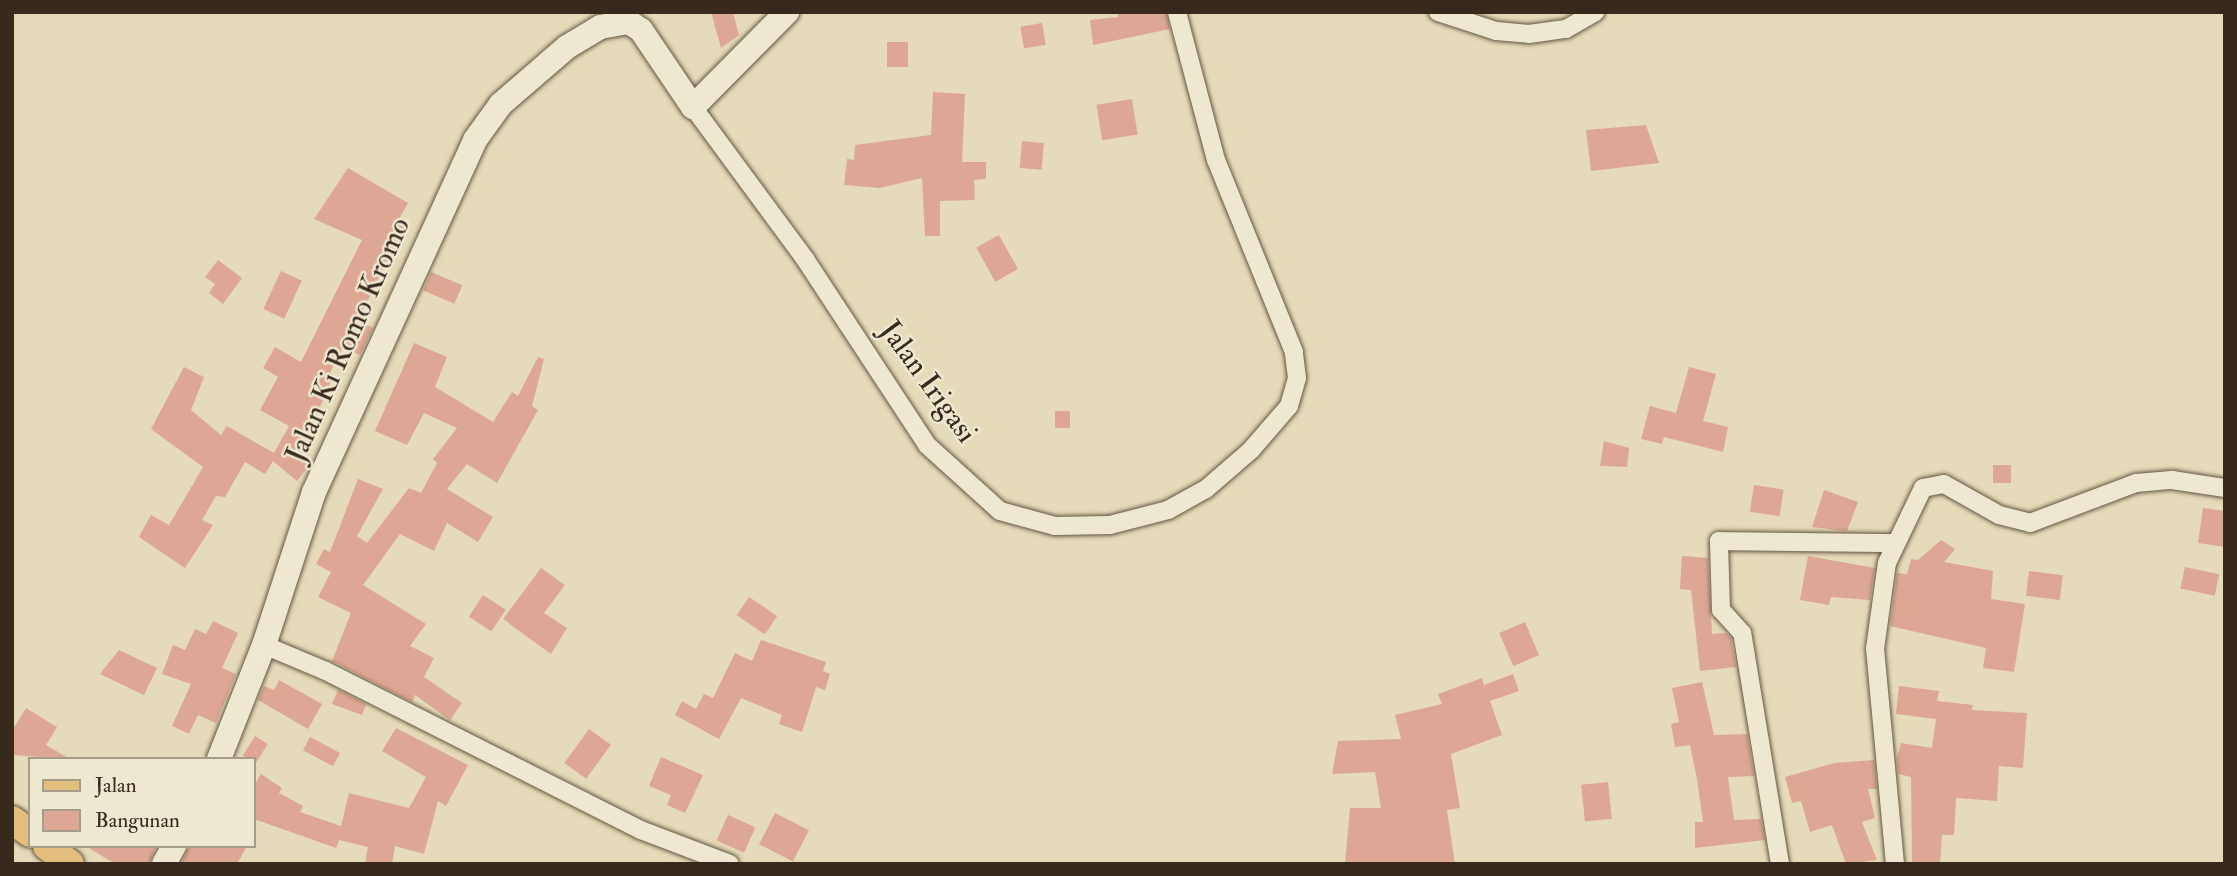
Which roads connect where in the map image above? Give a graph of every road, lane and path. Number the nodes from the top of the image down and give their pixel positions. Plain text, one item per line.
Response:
1 (787, 12) edge
2 (1177, 12) edge
3 (1438, 12) edge
4 (1595, 12) edge
5 (629, 17) edge
6 (692, 107) junction
7 (2225, 488) edge
8 (1894, 543) junction
9 (264, 645) junction
10 (220, 757) edge
11 (12, 820) edge
12 (28, 832) edge
13 (50, 848) edge
14 (173, 848) edge
15 (70, 864) edge
16 (164, 864) edge
17 (730, 864) edge
18 (1780, 864) edge
19 (1895, 864) edge

1 - 6 street
2 - 6 street, Jalan Irigasi
3 - 4 street
5 - 6 street, Jalan Irigasi
5 - 9 street, Jalan Ki Romo Kromo
7 - 8 street
8 - 18 street
8 - 19 street
9 - 10 street, Jalan Ki Romo Kromo
9 - 17 street
11 - 12 main road
13 - 15 main road
14 - 16 street

